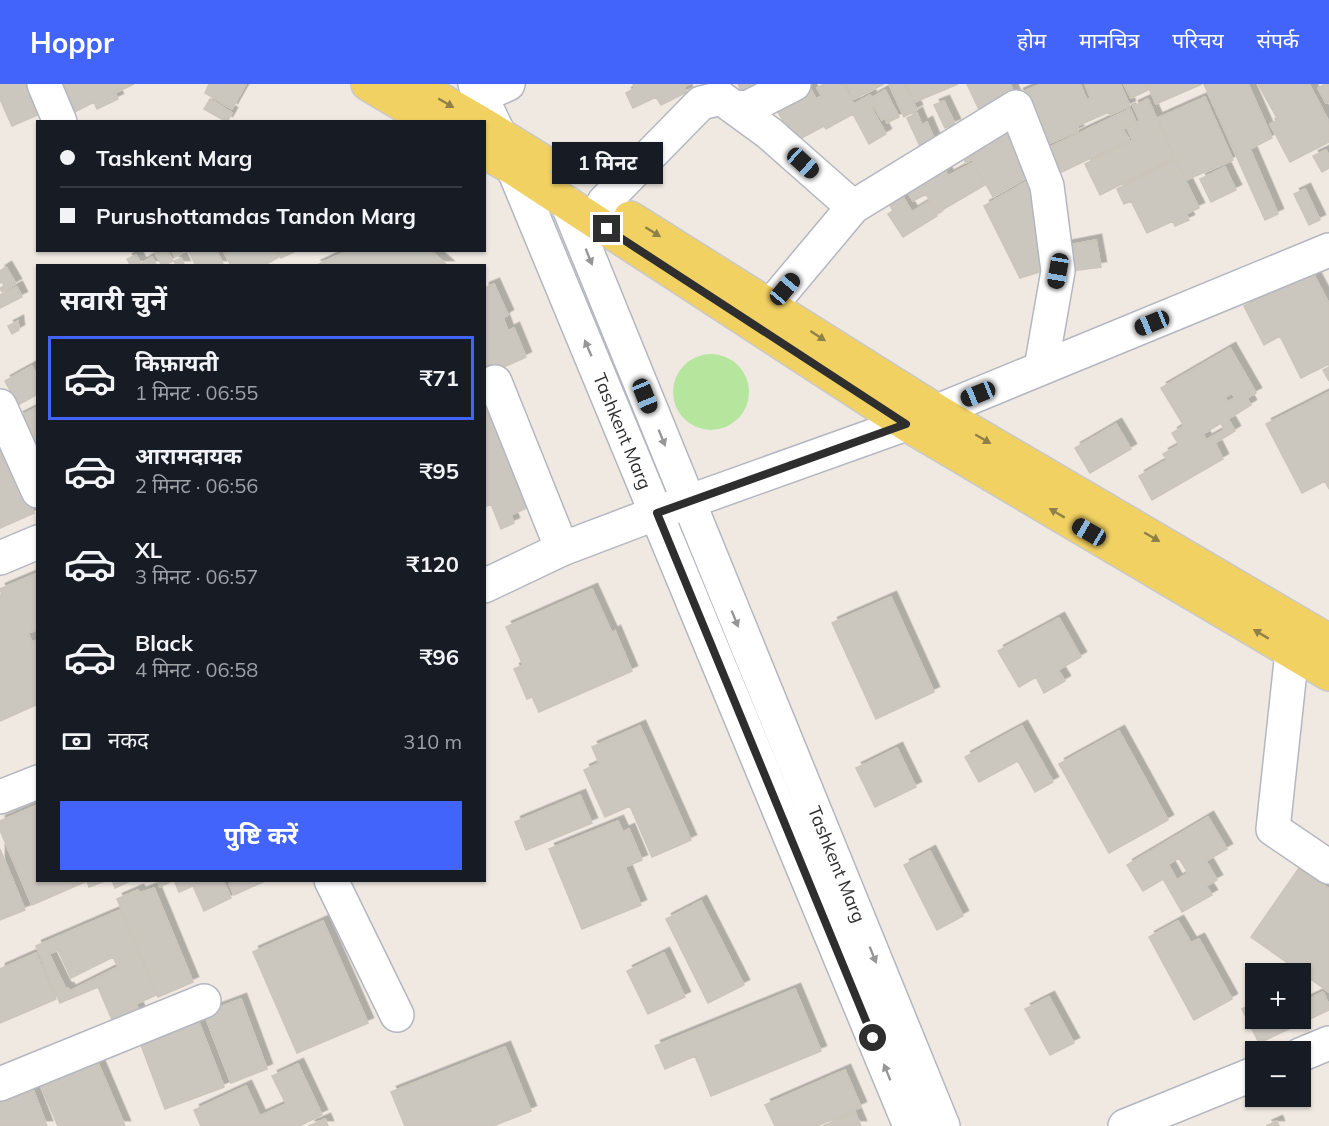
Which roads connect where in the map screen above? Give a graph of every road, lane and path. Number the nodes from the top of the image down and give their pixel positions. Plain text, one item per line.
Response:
1 (44, 84) edge
2 (368, 84) edge
3 (413, 84) edge
4 (794, 84) edge
5 (736, 108) junction
6 (487, 113) edge
7 (59, 120) edge
8 (429, 120) edge
9 (513, 168) junction
10 (604, 202) junction
11 (567, 203) junction
12 (853, 207) junction
13 (1329, 250) edge
14 (771, 305) junction
15 (1041, 368) junction
16 (486, 386) edge
17 (0, 406) edge
18 (937, 411) junction
19 (906, 424) junction
20 (36, 487) edge
21 (688, 503) junction
22 (657, 513) junction
23 (36, 543) edge
24 (562, 549) junction
25 (0, 558) edge
26 (486, 585) edge
27 (1329, 641) edge
28 (1292, 652) junction
29 (1329, 674) edge
30 (36, 783) edge
31 (0, 797) edge
32 (1329, 867) edge
33 (332, 882) edge
34 (204, 1001) dead end
35 (397, 1015) dead end
36 (1329, 1043) edge
37 (1311, 1050) edge
38 (1245, 1077) edge
39 (0, 1084) edge
40 (910, 1126) edge
41 (943, 1126) edge
42 (1125, 1126) edge

1 - 7 street
2 - 8 main road
3 -> 6 main road
4 - 5 street
5 - 10 street
5 - 12 street
6 - 9 main road
6 - 10 main road
9 - 11 main road
22 -> 9 street, Tashkent Marg
10 -> 14 main road
11 - 19 main road
11 -> 21 street, Tashkent Marg
12 - 14 street
12 - 15 street
13 - 15 street
14 -> 18 main road
15 - 18 street
16 - 24 street
17 - 20 street
18 - 19 street
18 -> 27 main road
19 - 21 street
28 -> 19 main road
21 - 22 street
21 -> 41 street, Tashkent Marg
22 - 24 street
40 -> 22 street, Tashkent Marg
23 - 25 street
24 - 26 street
28 - 29 main road
28 - 32 street
30 - 31 street
33 - 35 street
34 - 39 street
36 - 37 street
38 - 42 street

